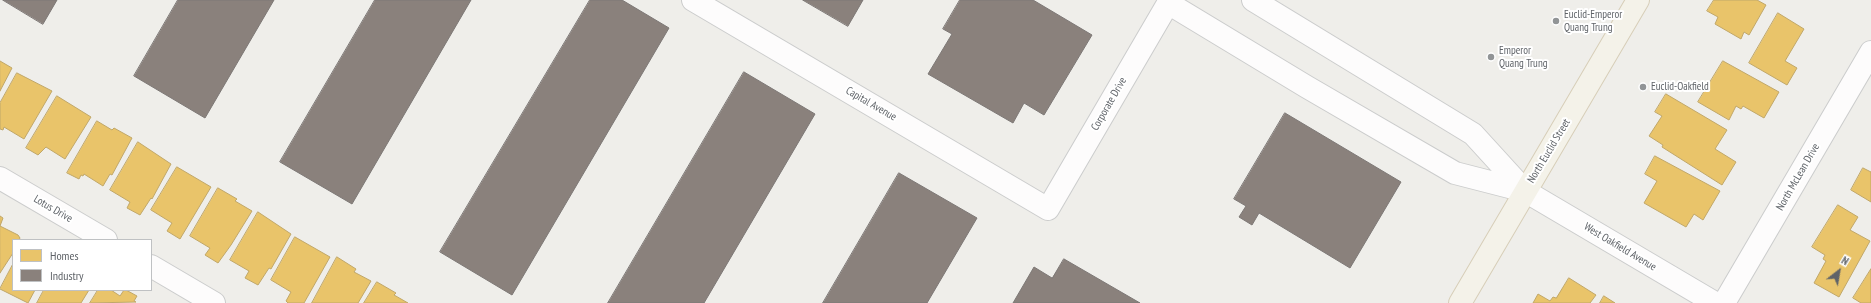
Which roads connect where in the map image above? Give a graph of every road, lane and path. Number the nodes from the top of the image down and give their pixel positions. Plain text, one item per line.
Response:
1 (693, 0) edge
2 (1253, 0) edge
3 (1638, 0) edge
4 (1169, 2) edge
5 (1871, 52) edge
6 (0, 178) edge
7 (1525, 191) junction
8 (1048, 209) joint
9 (104, 239) edge
10 (152, 267) edge
11 (214, 303) edge
12 (1460, 303) edge
13 (1714, 303) edge
14 (1724, 303) edge

1 - 8 street, Capital Avenue
2 - 7 street
3 - 7 main road, North Euclid Street
4 - 7 street
4 - 8 street, Corporate Drive
5 - 14 street, North McLean Drive
6 - 9 street, Lotus Drive
7 - 12 main road, North Euclid Street
7 - 13 street, West Oakfield Avenue
10 - 11 street

